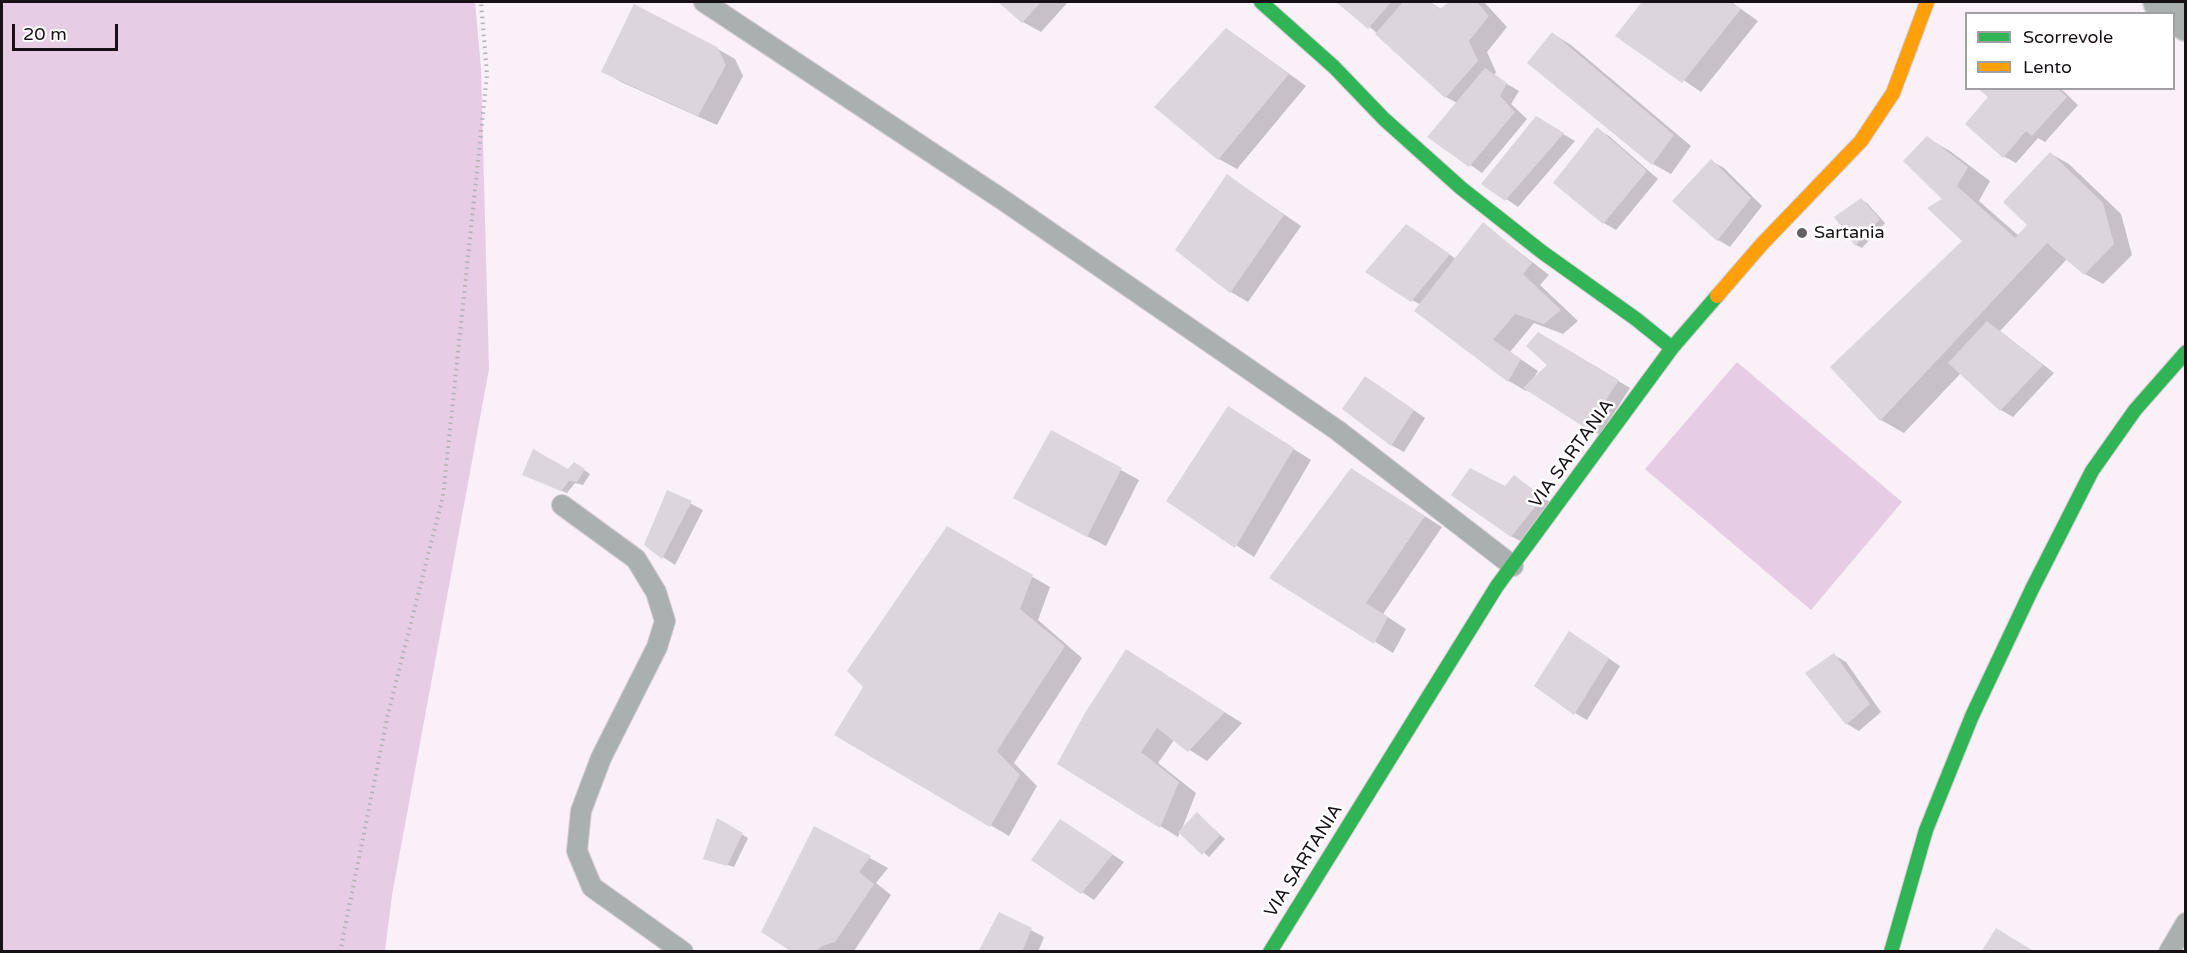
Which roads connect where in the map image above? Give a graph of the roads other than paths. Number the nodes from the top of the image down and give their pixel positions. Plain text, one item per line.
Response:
1 (704, 2) edge
2 (1261, 2) edge
3 (1927, 2) edge
4 (2160, 2) edge
5 (2172, 12) edge
6 (1672, 348) junction
7 (2186, 352) edge
8 (562, 505) dead end
9 (1513, 566) junction
10 (2186, 923) edge
11 (683, 951) edge
12 (1270, 951) edge
13 (1892, 951) edge
14 (2169, 951) edge

1 - 9 lane
2 - 6 street
3 - 6 street, VIA SARTANIA
4 - 5 street
6 - 9 street, VIA SARTANIA
7 - 13 street
8 - 11 lane
9 - 12 street, VIA SARTANIA
10 - 14 lane

